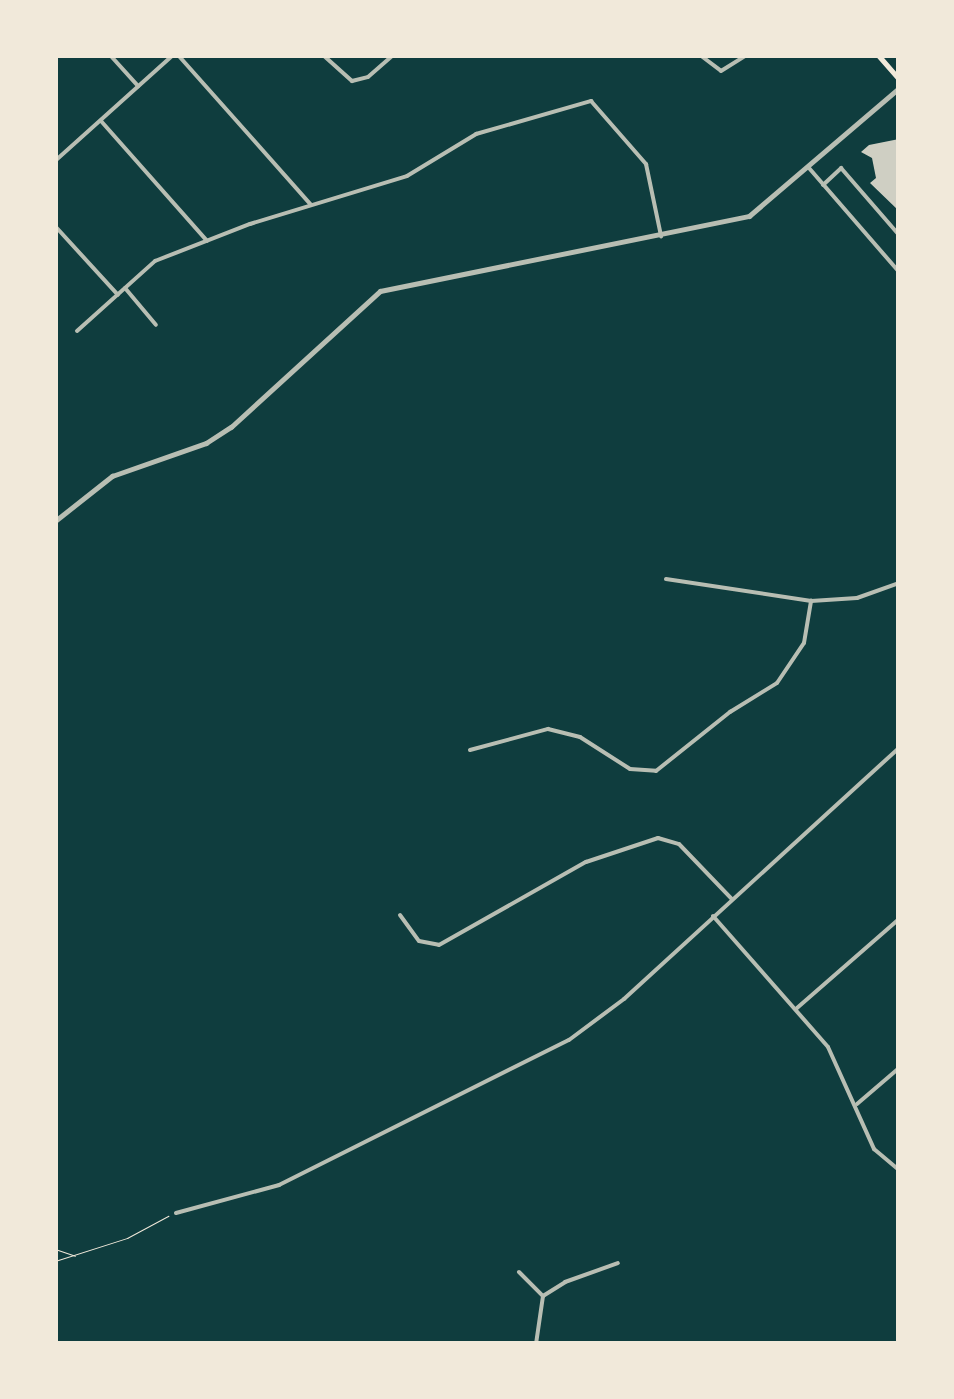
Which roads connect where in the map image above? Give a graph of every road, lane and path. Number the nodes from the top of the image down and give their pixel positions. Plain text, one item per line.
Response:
1 (110, 55) edge
2 (175, 55) edge
3 (323, 55) edge
4 (393, 55) edge
5 (700, 55) edge
6 (746, 55) edge
7 (878, 55) edge
8 (899, 79) edge
9 (138, 86) junction
10 (899, 88) edge
11 (100, 121) junction
12 (55, 161) edge
13 (808, 168) junction
14 (823, 185) junction
15 (311, 205) junction
16 (55, 226) edge
17 (899, 235) edge
18 (661, 236) junction
19 (206, 241) junction
20 (899, 272) edge
21 (125, 288) junction
22 (118, 295) junction
23 (156, 325) dead end
24 (77, 331) dead end
25 (55, 520) edge
26 (666, 579) dead end
27 (899, 583) edge
28 (811, 601) junction
29 (899, 748) edge
30 (470, 750) dead end
31 (732, 899) junction
32 (400, 915) dead end
33 (714, 916) junction
34 (899, 920) edge
35 (796, 1009) junction
36 (899, 1068) edge
37 (857, 1104) junction
38 (899, 1170) edge
39 (176, 1213) joint
40 (55, 1248) edge
41 (78, 1257) junction
42 (55, 1262) edge
43 (618, 1263) dead end
44 (519, 1272) dead end
45 (544, 1296) junction
46 (536, 1344) edge

1 - 9 street
2 - 9 street
2 - 15 street
3 - 4 street
5 - 6 street
7 - 8 main road
9 - 11 street
10 - 13 street
11 - 12 street
11 - 19 street
13 - 14 street
13 - 18 street
14 - 17 street
14 - 20 street
15 - 18 street
15 - 19 street
16 - 22 street
18 - 25 street
19 - 21 street
21 - 22 street
21 - 23 street
22 - 24 street
26 - 28 street
27 - 28 street
28 - 30 street
29 - 31 street
31 - 32 street
31 - 33 street
33 - 35 street
33 - 39 street
34 - 35 street
35 - 37 street
36 - 37 street
37 - 38 street
39 - 41 path
40 - 41 path
41 - 42 path
43 - 45 street
44 - 45 street
45 - 46 street

